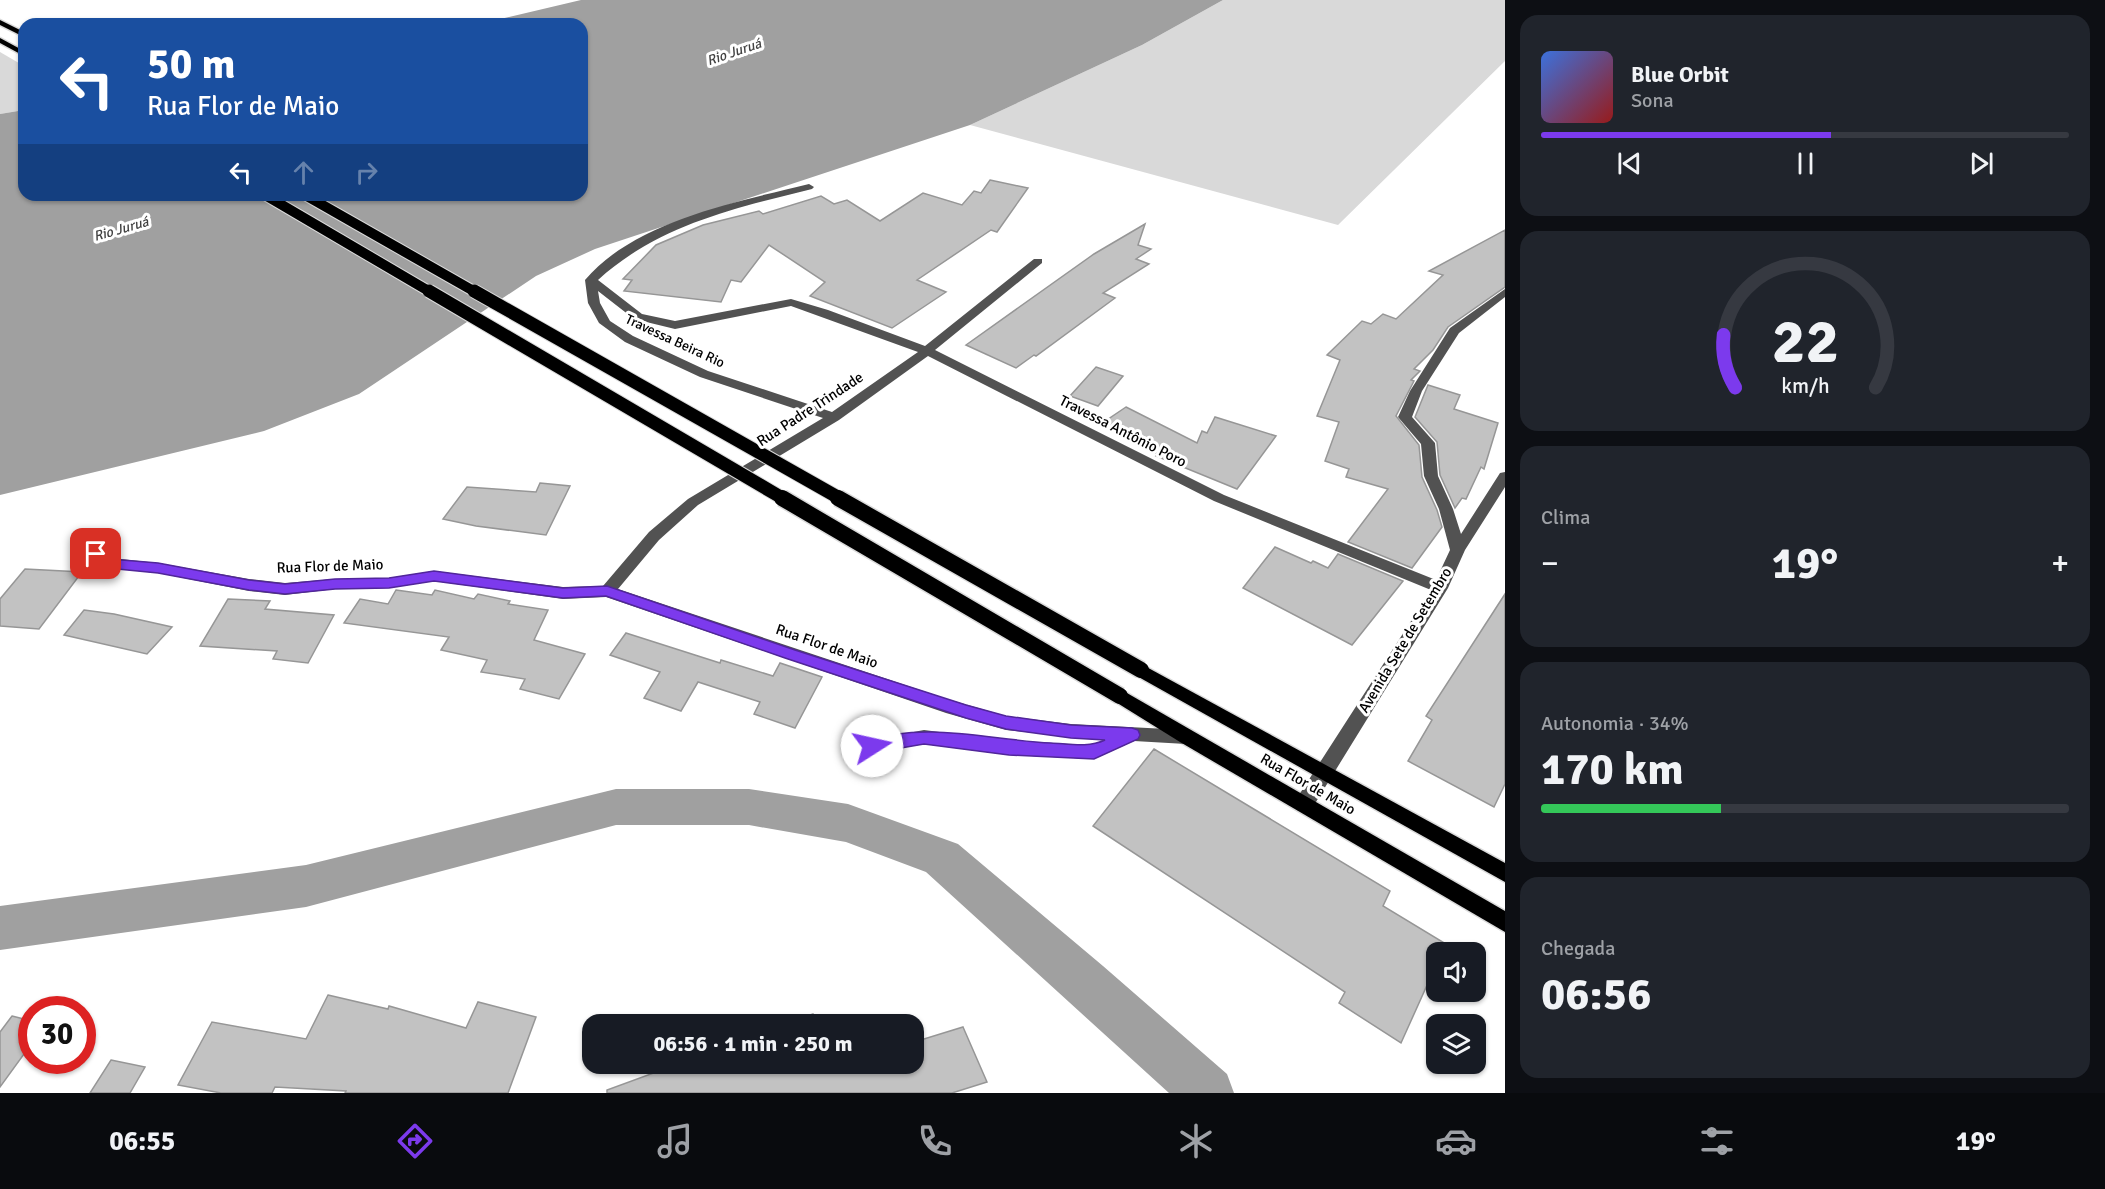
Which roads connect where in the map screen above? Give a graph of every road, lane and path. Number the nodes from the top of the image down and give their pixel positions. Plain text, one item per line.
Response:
1 (0, 22) edge
2 (18, 32) edge
3 (0, 40) edge
4 (18, 50) edge
5 (809, 187) dead end
6 (275, 201) edge
7 (316, 201) edge
8 (1038, 261) dead end
9 (591, 280) junction
10 (1505, 292) edge
11 (927, 351) junction
12 (834, 417) junction
13 (1505, 476) edge
14 (1458, 550) junction
15 (96, 554) dead end
16 (1440, 588) junction
17 (607, 591) junction
18 (1132, 735) junction
19 (1186, 737) junction
20 (872, 746) dead end
21 (1324, 773) junction
22 (1304, 804) junction
23 (1505, 873) edge
24 (1505, 922) edge

1 - 2 main road
3 - 4 main road
5 - 9 street
6 - 19 main road, bridge
7 - 21 main road, Rua Flor de Maio, bridge
8 - 11 street, Rua Padre Trindade
9 - 11 street, Travessa Antônio Poro
9 - 12 street, Travessa Beira Rio
10 - 14 street
11 - 12 street, Rua Padre Trindade
11 - 16 street, Travessa Antônio Poro
12 - 17 street, Rua Padre Trindade
13 - 14 street, Avenida Sete de Setembro
14 - 16 street, Avenida Sete de Setembro
15 - 17 street, Rua Flor de Maio
16 - 21 street, Avenida Sete de Setembro
17 - 18 street, Rua Flor de Maio
18 - 19 street, Rua Flor de Maio
18 - 20 street
19 - 22 main road, Rua Flor de Maio
21 - 22 street, Avenida Sete de Setembro
21 - 23 main road, Rua Flor de Maio
22 - 24 main road, Rua Flor de Maio

